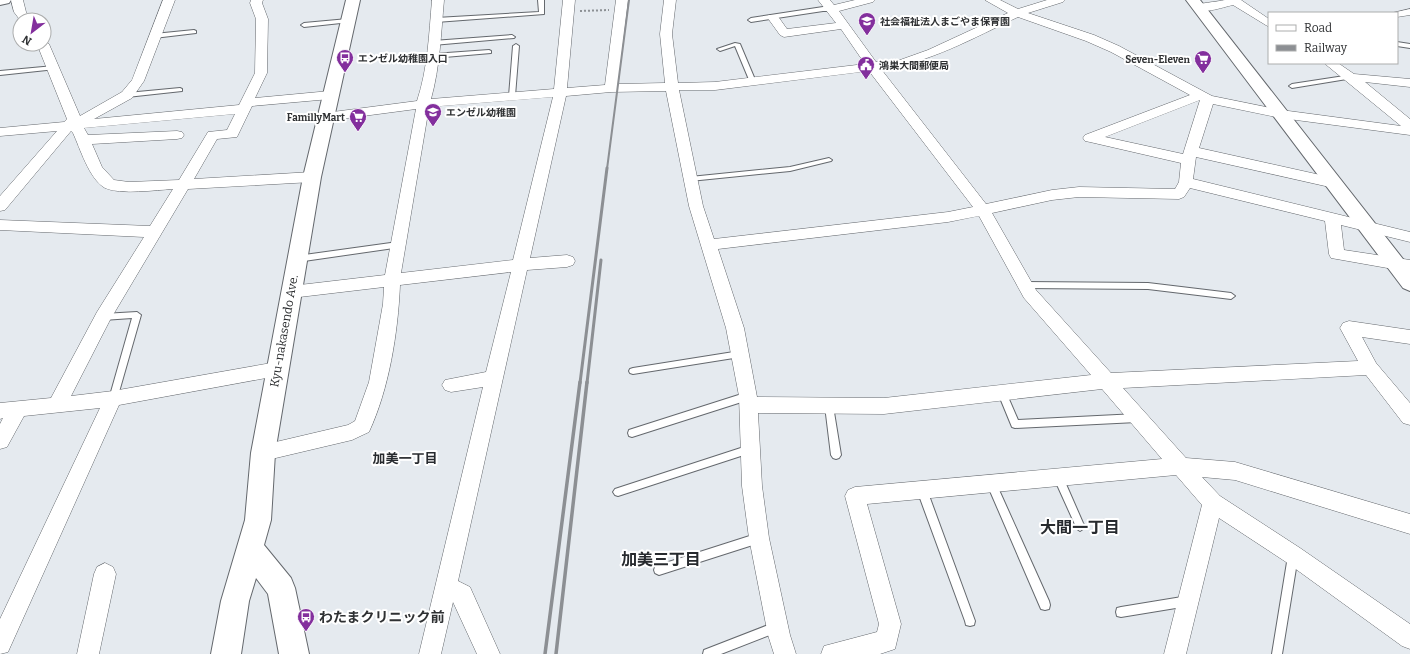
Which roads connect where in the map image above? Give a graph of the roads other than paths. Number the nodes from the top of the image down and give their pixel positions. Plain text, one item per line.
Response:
1 (4, 0) edge
2 (17, 0) edge
3 (169, 0) edge
4 (257, 0) edge
5 (353, 0) edge
6 (438, 0) edge
7 (541, 0) edge
8 (670, 0) edge
9 (869, 0) edge
10 (991, 0) edge
11 (1059, 0) edge
12 (1234, 0) edge
13 (0, 1) edge
14 (1196, 3) edge
15 (568, 5) edge
16 (622, 5) edge
17 (828, 5) edge
18 (20, 12) edge
19 (1410, 12) edge
20 (1017, 13) junction
21 (1398, 14) edge
22 (773, 17) junction
23 (436, 20) junction
24 (751, 20) dead end
25 (348, 21) junction
26 (1268, 23) edge
27 (304, 25) dead end
28 (844, 25) junction
29 (194, 32) dead end
30 (154, 36) junction
31 (512, 37) dead end
32 (433, 43) junction
33 (1398, 44) edge
34 (516, 46) dead end
35 (1410, 46) edge
36 (720, 49) dead end
37 (47, 52) edge
38 (489, 52) dead end
39 (433, 56) junction
40 (1332, 64) edge
41 (873, 67) junction
42 (54, 68) junction
43 (0, 73) edge
44 (1351, 77) junction
45 (753, 82) junction
46 (1410, 83) edge
47 (1292, 86) dead end
48 (672, 87) junction
49 (611, 88) junction
50 (180, 90) dead end
51 (560, 93) junction
52 (127, 95) junction
53 (330, 95) junction
54 (512, 96) junction
55 (1205, 97) junction
56 (423, 104) junction
57 (244, 106) junction
58 (1281, 114) junction
59 (325, 117) junction
60 (70, 126) junction
61 (1410, 126) edge
62 (0, 132) edge
63 (1410, 132) edge
64 (177, 135) dead end
65 (83, 140) junction
66 (1189, 156) junction
67 (829, 160) dead end
68 (312, 177) junction
69 (690, 179) junction
70 (1186, 182) junction
71 (1334, 183) junction
72 (184, 184) junction
73 (0, 206) edge
74 (983, 210) junction
75 (1332, 218) junction
76 (0, 225) edge
77 (1367, 226) junction
78 (154, 232) junction
79 (1410, 237) edge
80 (398, 245) junction
81 (709, 245) junction
82 (296, 259) junction
83 (567, 261) dead end
84 (519, 265) junction
85 (1403, 265) edge
86 (392, 281) junction
87 (1410, 283) edge
88 (1025, 285) junction
89 (291, 292) junction
90 (1231, 296) dead end
91 (103, 317) junction
92 (1410, 337) edge
93 (740, 354) junction
94 (1370, 368) junction
95 (278, 369) junction
96 (633, 371) dead end
97 (495, 378) junction
98 (1107, 381) junction
99 (451, 385) dead end
100 (1002, 393) junction
101 (113, 399) junction
102 (748, 401) junction
103 (57, 405) junction
104 (828, 406) junction
105 (18, 410) junction
106 (0, 411) edge
107 (1410, 417) edge
108 (1138, 418) junction
109 (632, 433) dead end
110 (0, 441) edge
111 (750, 448) junction
112 (263, 453) junction
113 (836, 455) dead end
114 (1182, 466) junction
115 (1059, 478) junction
116 (992, 484) junction
117 (922, 490) junction
118 (618, 492) dead end
119 (1213, 503) junction
120 (1410, 524) edge
121 (1080, 526) dead end
122 (759, 538) junction
123 (250, 550) junction
124 (1293, 555) junction
125 (659, 570) dead end
126 (105, 574) dead end
127 (446, 586) junction
128 (1189, 601) junction
129 (1045, 605) dead end
130 (1121, 612) dead end
131 (970, 622) dead end
132 (777, 626) junction
133 (2, 635) edge
134 (1410, 638) edge
135 (890, 647) edge
136 (88, 654) edge
137 (226, 654) edge
138 (294, 654) edge
139 (430, 654) edge
140 (489, 654) edge
141 (708, 654) edge
142 (785, 654) edge
143 (832, 654) edge
144 (1175, 654) edge
145 (1277, 654) edge

1 - 13 main road
2 - 18 street
3 - 30 street
4 - 57 street
5 - 25 main road, Kyu-nakasendo Ave.
6 - 23 street
7 - 23 lane
8 - 48 street
9 - 17 street
10 - 20 street
11 - 20 street
12 - 14 street
12 - 26 street
14 - 58 main road
15 - 51 street
16 - 49 street
17 - 22 lane
17 - 28 street
19 - 21 street
20 - 41 street
20 - 55 street
22 - 24 lane
22 - 28 street
23 - 32 street
25 - 27 lane
25 - 53 main road, Kyu-nakasendo Ave.
28 - 41 street
29 - 30 lane
30 - 52 street
31 - 32 lane
32 - 39 street
33 - 35 lane
34 - 54 lane
36 - 45 lane
37 - 42 street
38 - 39 lane
39 - 56 street
40 - 44 street
41 - 45 street
41 - 74 street
42 - 43 lane
42 - 60 street
44 - 46 street
44 - 47 lane
44 - 61 street
45 - 48 street
48 - 49 street
48 - 69 street
49 - 51 street
50 - 52 lane
51 - 54 street
51 - 84 street
52 - 60 street
53 - 57 street
53 - 59 main road, Kyu-nakasendo Ave.
54 - 56 street
55 - 58 street
55 - 66 street
55 - 66 street
56 - 59 street
56 - 80 street
57 - 60 street
57 - 72 street
58 - 63 street
58 - 71 main road
59 - 68 main road, Kyu-nakasendo Ave.
60 - 62 street
60 - 65 street
60 - 73 street
64 - 65 street
65 - 72 street
66 - 70 street
66 - 71 street
67 - 69 lane
68 - 72 street
68 - 82 main road, Kyu-nakasendo Ave.
69 - 81 street
70 - 74 street
70 - 75 street
71 - 77 main road
72 - 78 street
74 - 81 street
74 - 88 street
75 - 77 street
75 - 85 street
76 - 78 street
77 - 79 street
77 - 85 main road
78 - 91 street
80 - 82 lane
80 - 86 street
81 - 93 street
82 - 89 main road, Kyu-nakasendo Ave.
83 - 84 street
84 - 86 street
84 - 97 street
85 - 87 main road
86 - 89 street
86 - 112 street
88 - 90 lane
88 - 98 street
89 - 95 main road, Kyu-nakasendo Ave.
91 - 101 lane
91 - 103 street
92 - 94 street
93 - 96 lane
93 - 102 street
94 - 98 street
94 - 107 street
95 - 101 street
95 - 112 main road, Kyu-nakasendo Ave.
97 - 99 street
97 - 127 street
98 - 100 street
98 - 108 street
100 - 104 street
100 - 108 lane
101 - 103 street
101 - 133 street
102 - 104 street
102 - 109 lane
102 - 111 street
103 - 105 street
104 - 113 lane
105 - 106 street
105 - 110 street
108 - 114 street
111 - 118 lane
111 - 122 street
112 - 123 main road, Kyu-nakasendo Ave.
114 - 115 street
114 - 119 street
114 - 120 street
115 - 116 street
115 - 121 lane
116 - 117 street
116 - 129 lane
117 - 131 lane
117 - 135 street
119 - 124 street
119 - 128 street
122 - 125 lane
122 - 132 street
123 - 137 main road, Kyu-nakasendo Ave.
123 - 138 main road
124 - 134 street
124 - 145 lane
126 - 136 street
127 - 139 street
127 - 140 street
128 - 130 lane
128 - 144 street
132 - 141 lane
132 - 142 street
135 - 143 street

